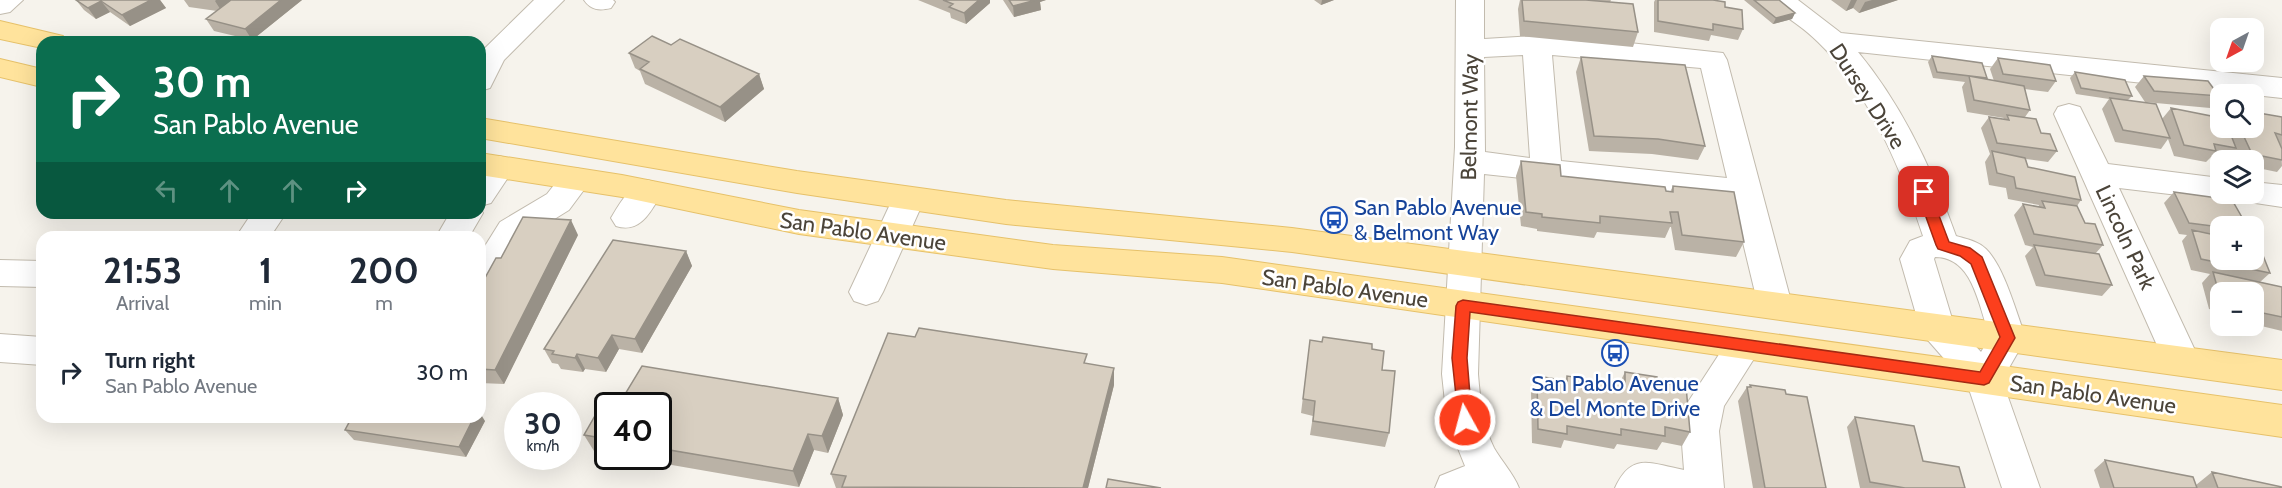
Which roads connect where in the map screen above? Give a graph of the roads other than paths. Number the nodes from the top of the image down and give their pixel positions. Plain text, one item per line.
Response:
1 (9, 0) edge
2 (550, 0) edge
3 (1470, 0) edge
4 (1780, 0) edge
5 (0, 6) edge
6 (0, 30) edge
7 (36, 38) edge
8 (1834, 41) junction
9 (1537, 45) junction
10 (1471, 49) junction
11 (2061, 67) junction
12 (0, 68) edge
13 (486, 68) edge
14 (36, 77) edge
15 (2282, 88) edge
16 (2282, 98) edge
17 (2069, 114) dead end
18 (486, 129) edge
19 (1470, 161) junction
20 (490, 166) edge
21 (1546, 171) junction
22 (2097, 174) junction
23 (576, 179) junction
24 (2210, 188) edge
25 (647, 191) junction
26 (1746, 191) junction
27 (2264, 194) edge
28 (2282, 196) edge
29 (909, 198) junction
30 (627, 218) dead end
31 (892, 235) junction
32 (1943, 245) junction
33 (1465, 262) junction
34 (0, 273) edge
35 (486, 273) edge
36 (36, 274) edge
37 (866, 292) dead end
38 (1775, 305) junction
39 (1463, 306) junction
40 (1938, 328) junction
41 (2008, 338) junction
42 (1744, 346) junction
43 (0, 348) edge
44 (36, 351) edge
45 (2182, 361) junction
46 (2282, 375) edge
47 (1984, 379) junction
48 (2282, 421) edge
49 (1494, 481) edge
50 (1454, 488) edge
51 (1634, 488) edge
52 (1691, 488) edge
53 (1705, 488) edge
54 (2021, 488) edge

1 - 5 street
2 - 13 street
3 - 10 street, Belmont Way
4 - 8 street, Dursey Drive
6 - 7 main road
8 - 11 street
8 - 32 street, Dursey Drive
9 - 10 street
9 - 21 street
9 - 26 street
10 - 19 street, Belmont Way
11 - 15 street
11 - 16 street
12 - 14 main road
17 - 22 street, Lincoln Park
18 - 29 main road, San Pablo Avenue
19 - 21 street
19 - 33 street, Belmont Way
20 - 23 main road, San Pablo Avenue
21 - 26 street
22 - 24 street
22 - 45 street, Lincoln Park
23 - 25 main road, San Pablo Avenue
23 - 35 street
25 - 30 street
25 - 31 main road, San Pablo Avenue
26 - 38 street
27 - 28 street
29 - 31 street
29 - 33 main road, San Pablo Avenue
31 - 37 street
31 - 39 main road, San Pablo Avenue
32 - 40 street
32 - 41 street
33 - 38 main road, San Pablo Avenue
33 - 39 street, Belmont Way
34 - 36 street
38 - 40 main road, San Pablo Avenue
39 - 42 main road, San Pablo Avenue
39 - 49 street, Belmont Way
40 - 41 main road, San Pablo Avenue
40 - 47 street
41 - 45 main road, San Pablo Avenue
41 - 47 street
42 - 47 main road, San Pablo Avenue
42 - 53 street
43 - 44 street
45 - 46 main road, San Pablo Avenue
47 - 48 main road, San Pablo Avenue
47 - 54 street
49 - 50 street
51 - 52 street

